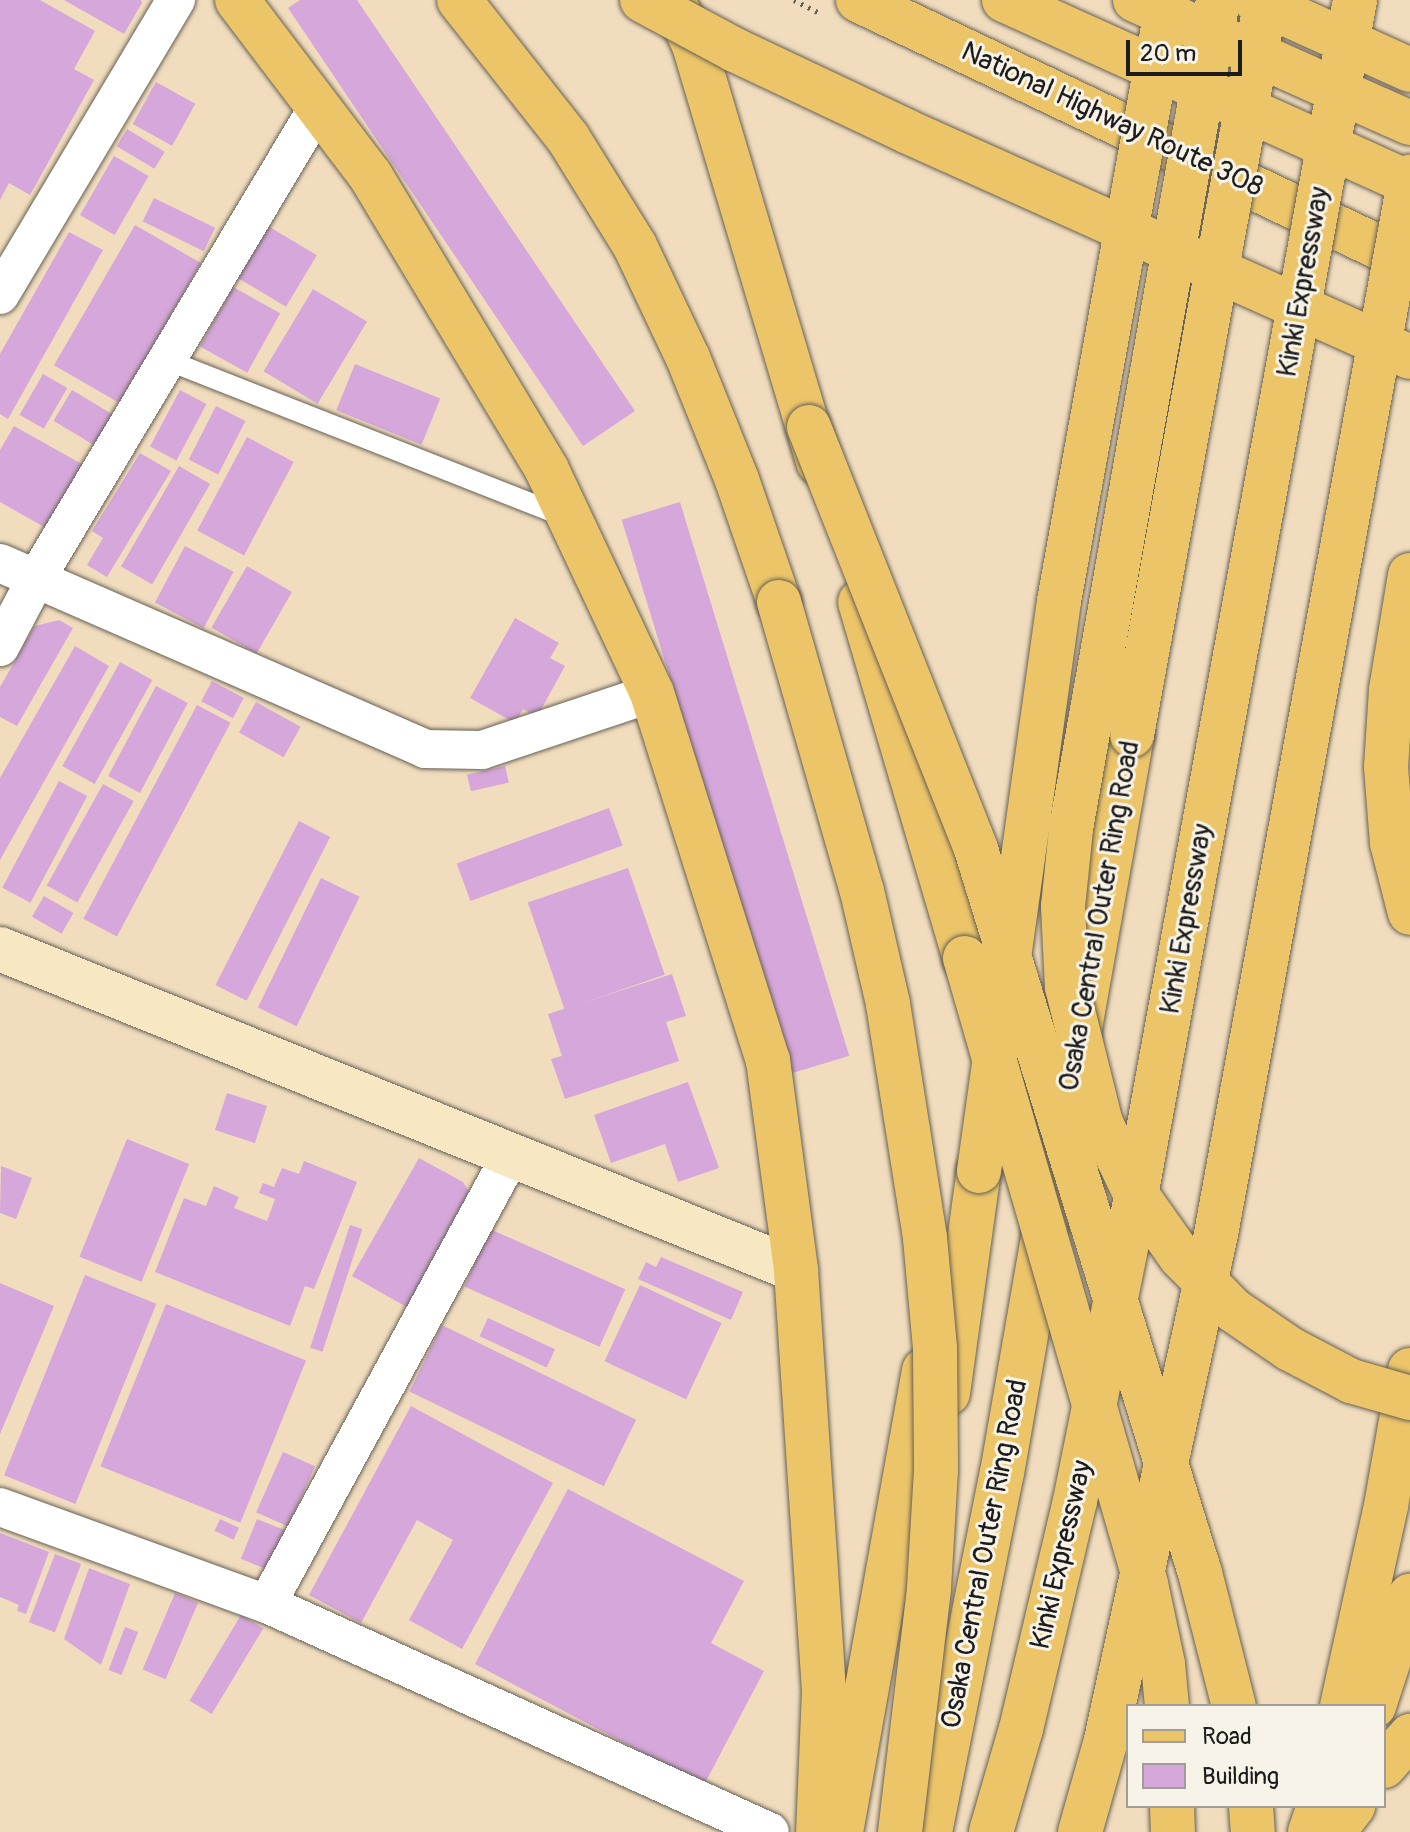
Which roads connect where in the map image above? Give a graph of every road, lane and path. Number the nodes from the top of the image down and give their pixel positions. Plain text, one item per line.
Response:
1 (176, 0) edge
2 (237, 0) edge
3 (459, 0) edge
4 (642, 0) edge
5 (673, 0) edge
6 (858, 0) edge
7 (1004, 0) edge
8 (1135, 0) edge
9 (1168, 0) edge
10 (1177, 0) edge
11 (1218, 0) edge
12 (1255, 0) edge
13 (1266, 0) edge
14 (1355, 0) edge
15 (1410, 70) edge
16 (318, 107) junction
17 (1410, 123) edge
18 (1143, 135) junction
19 (1410, 180) edge
20 (1410, 262) edge
21 (0, 295) edge
22 (1410, 357) edge
23 (167, 360) junction
24 (809, 427) junction
25 (570, 519) junction
26 (0, 563) edge
27 (1410, 575) edge
28 (36, 579) junction
29 (0, 647) edge
30 (652, 693) junction
31 (1410, 913) edge
32 (0, 949) edge
33 (511, 1155) junction
34 (796, 1270) junction
35 (1410, 1370) edge
36 (1410, 1398) edge
37 (936, 1470) junction
38 (0, 1507) edge
39 (1410, 1596) edge
40 (267, 1604) junction
41 (1167, 1704) edge
42 (1233, 1704) edge
43 (1342, 1704) edge
44 (1375, 1704) edge
45 (1410, 1736) edge
46 (1386, 1764) edge
47 (1172, 1808) edge
48 (1251, 1808) edge
49 (1318, 1808) edge
50 (1351, 1808) edge
51 (770, 1832) edge
52 (818, 1832) edge
53 (841, 1832) edge
54 (900, 1832) edge
55 (930, 1832) edge
56 (991, 1832) edge
57 (1080, 1832) edge
58 (1173, 1832) edge
59 (1253, 1832) edge
60 (1310, 1832) edge
61 (1333, 1832) edge

1 - 21 street
2 - 16 main road
3 - 37 main road, bridge
4 - 22 main road, bridge
5 - 24 main road, bridge
6 - 18 main road, National Highway Route 308
7 - 19 main road, bridge
8 - 17 main road, bridge
9 - 37 main road, bridge
10 - 18 main road
11 - 36 main road, bridge
12 - 15 main road, bridge
13 - 55 main road, Osaka Central Outer Ring Road, bridge
14 - 56 main road, Kinki Expressway, bridge
16 - 23 street
16 - 25 main road
18 - 20 main road, National Highway Route 308
18 - 53 main road
19 - 57 main road, bridge
23 - 25 lane
23 - 28 street
24 - 41 main road, bridge
24 - 42 main road, bridge
25 - 30 main road
26 - 28 street
27 - 31 main road
28 - 29 street
28 - 30 street
30 - 34 main road
32 - 33 street
33 - 34 street
33 - 40 street
34 - 52 main road
35 - 43 main road
37 - 54 main road, bridge
38 - 40 street
39 - 44 main road
40 - 51 street
45 - 46 main road
47 - 58 main road
48 - 59 main road
49 - 60 main road
50 - 61 main road

